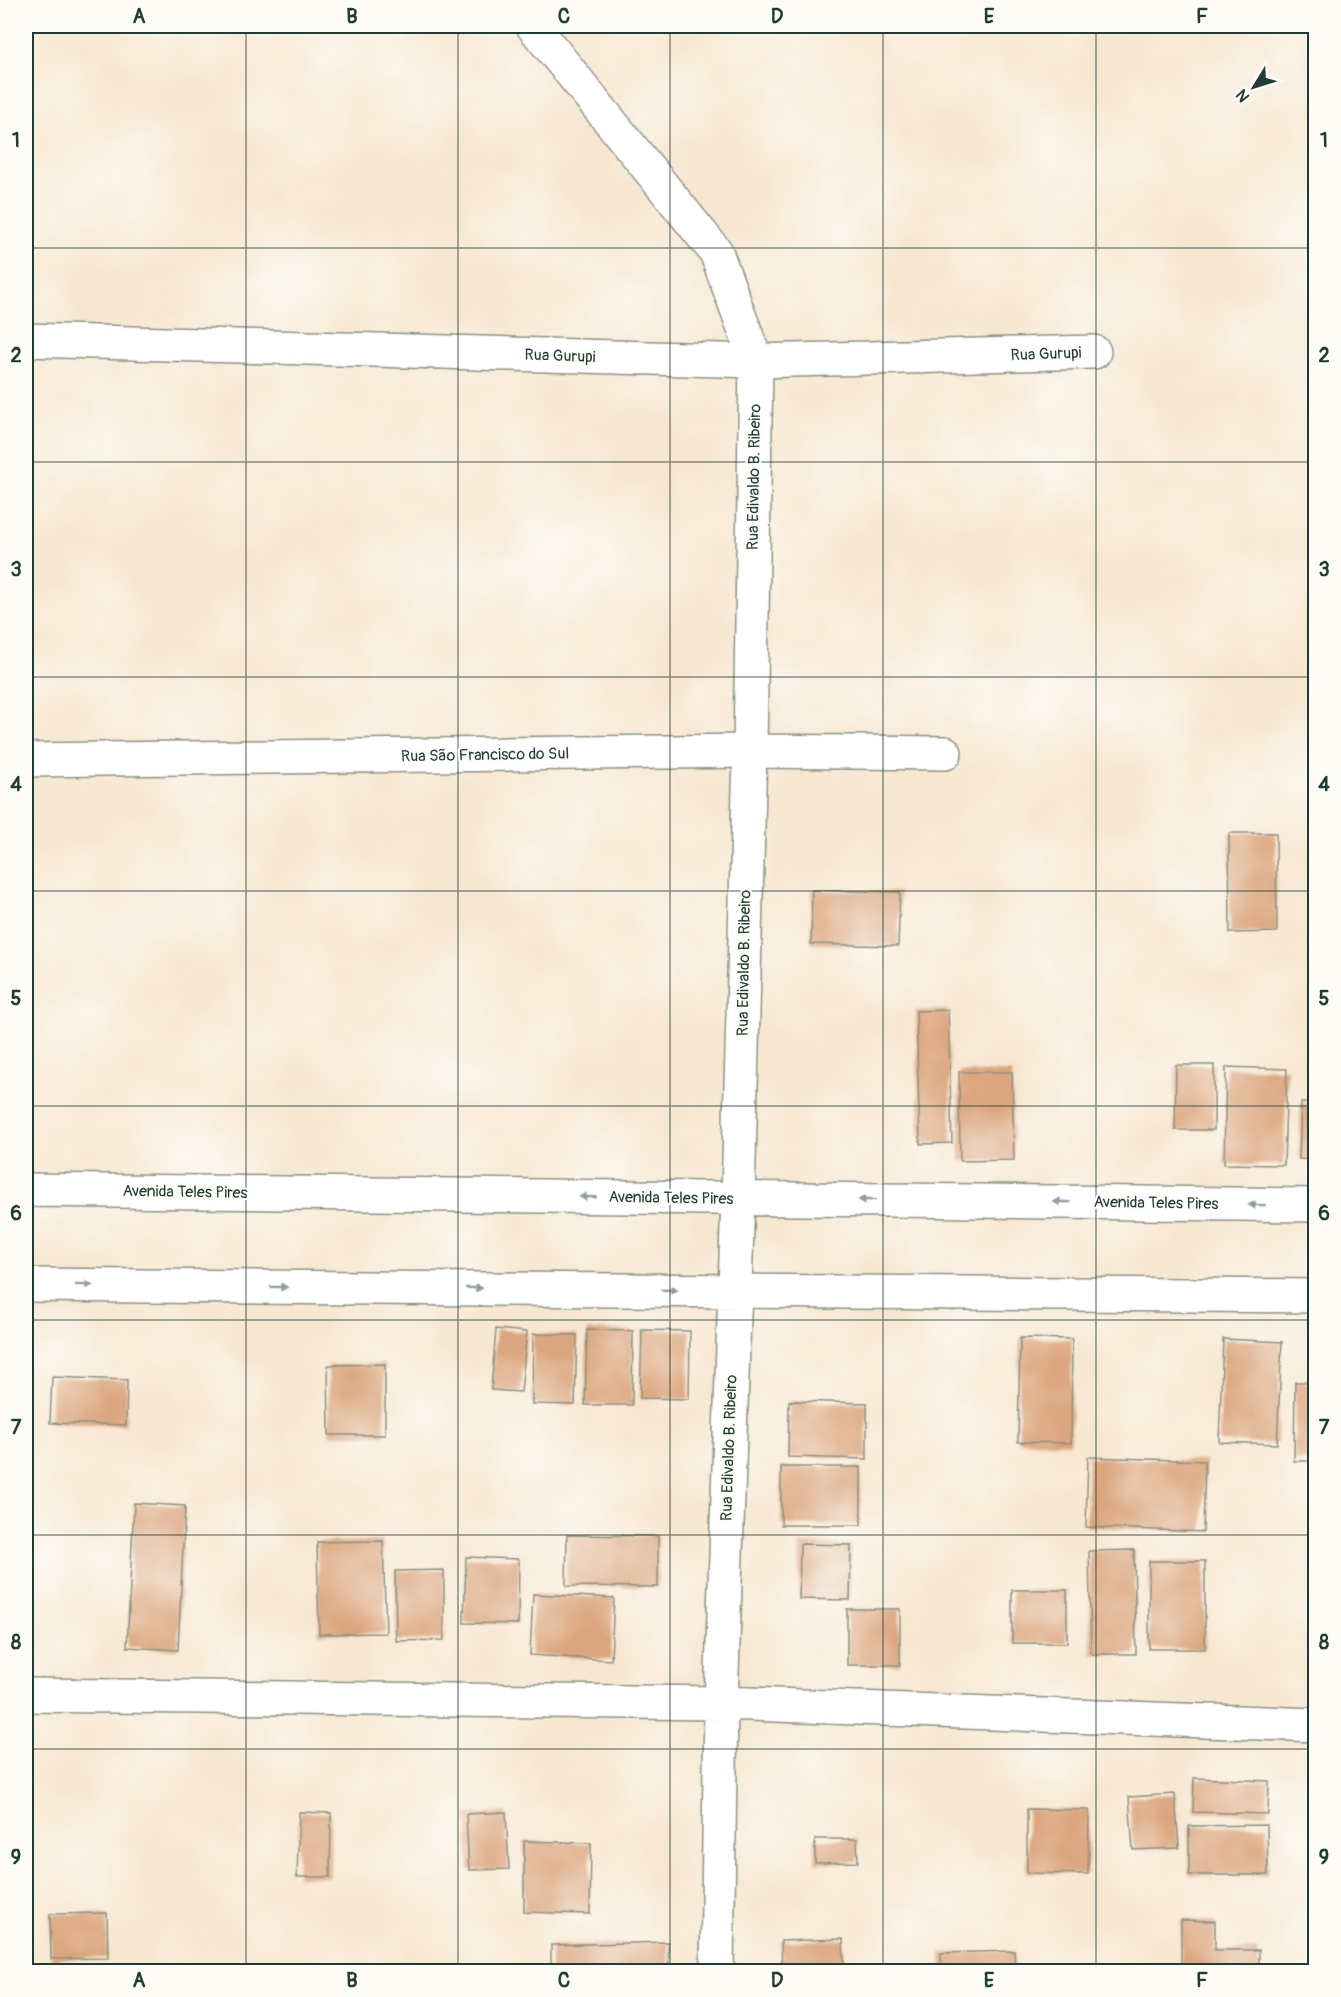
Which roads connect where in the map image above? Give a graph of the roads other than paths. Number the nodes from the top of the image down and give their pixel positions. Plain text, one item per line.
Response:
1 (533, 26) edge
2 (26, 340) edge
3 (1094, 352) dead end
4 (756, 362) junction
5 (750, 751) junction
6 (945, 753) dead end
7 (26, 760) edge
8 (26, 1190) edge
9 (738, 1198) junction
10 (1316, 1205) edge
11 (26, 1284) edge
12 (735, 1291) junction
13 (1316, 1296) edge
14 (26, 1695) edge
15 (721, 1703) junction
16 (1316, 1725) edge
17 (717, 1971) edge

1 - 4 street, Rua Edivaldo B. Ribeiro
2 - 4 street, Rua Gurupi
3 - 4 street, Rua Gurupi
4 - 5 street, Rua Edivaldo B. Ribeiro
5 - 6 street, Rua São Francisco do Sul
5 - 7 street, Rua São Francisco do Sul
5 - 9 street, Rua Edivaldo B. Ribeiro
9 -> 8 street, Avenida Teles Pires
10 -> 9 street, Avenida Teles Pires
9 - 12 street, Rua Edivaldo B. Ribeiro
11 -> 12 street
12 - 13 street
12 - 15 street, Rua Edivaldo B. Ribeiro
14 - 15 street
15 - 16 street
15 - 17 street, Rua Edivaldo B. Ribeiro

